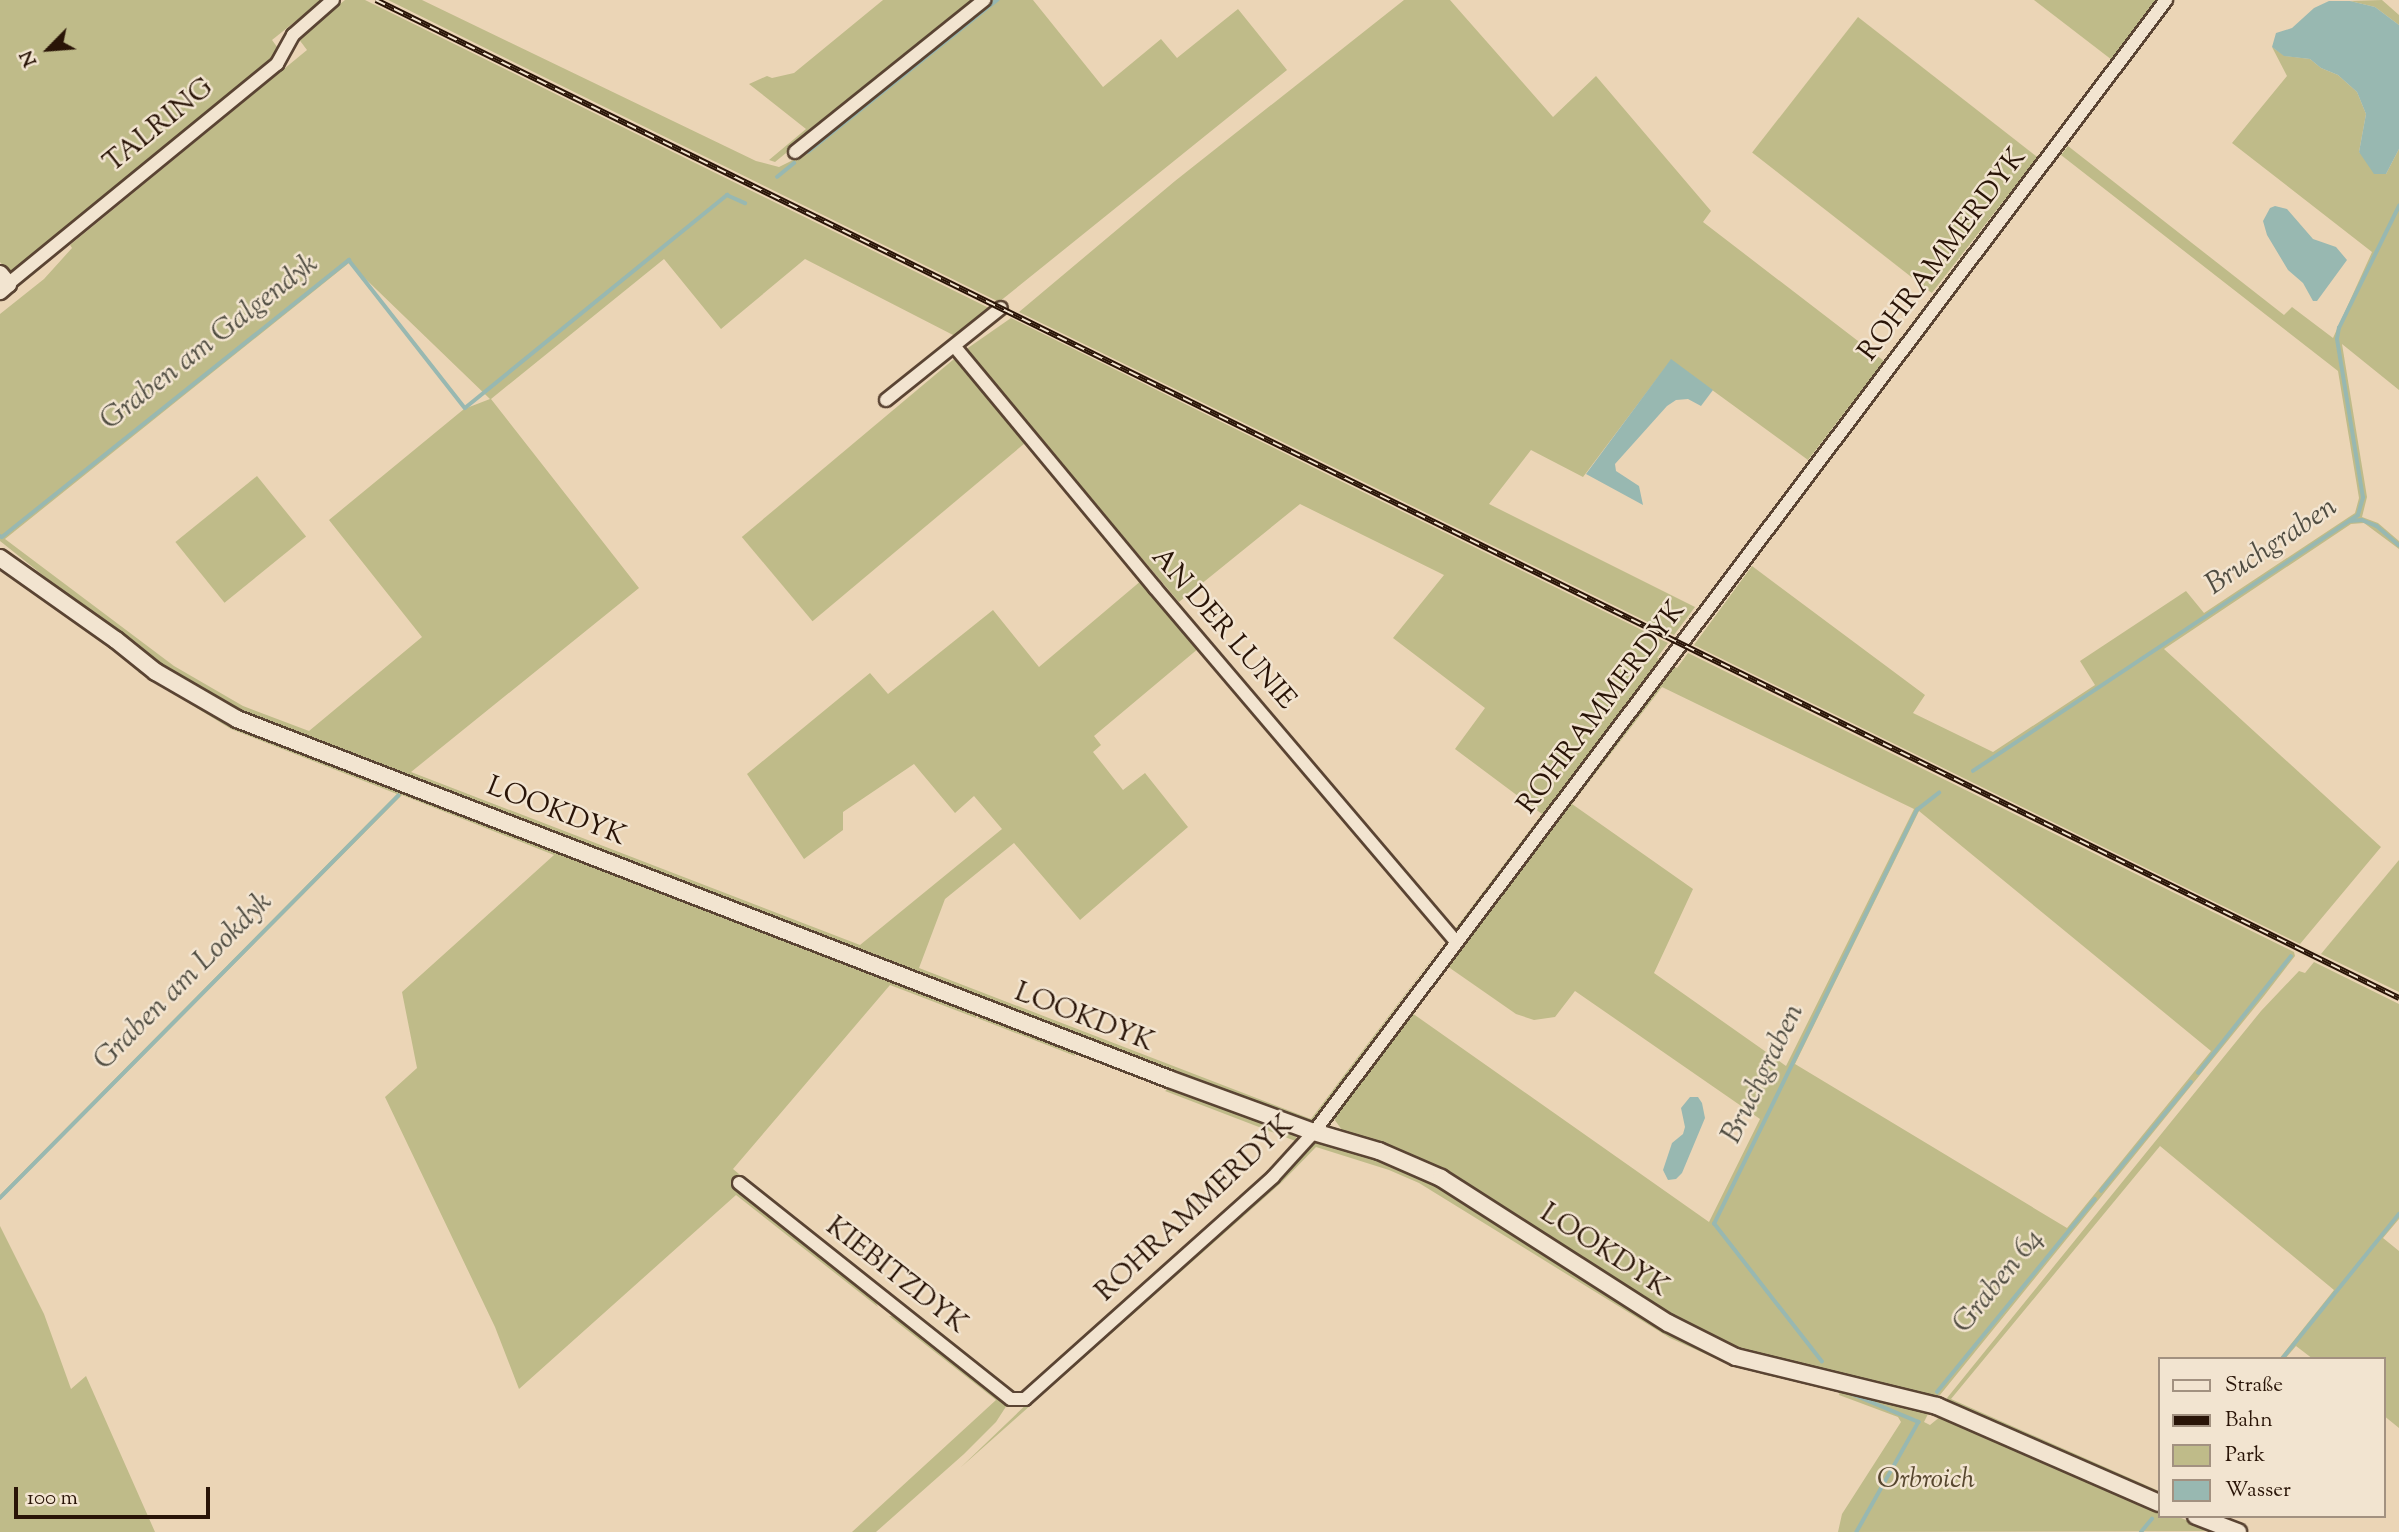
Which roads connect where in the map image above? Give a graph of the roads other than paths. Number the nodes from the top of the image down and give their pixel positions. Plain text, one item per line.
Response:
1 (333, 0) edge
2 (984, 0) edge
3 (2166, 0) edge
4 (795, 152) dead end
5 (3, 283) edge
6 (1000, 308) dead end
7 (955, 347) junction
8 (886, 400) dead end
9 (0, 558) edge
10 (1455, 941) junction
11 (1314, 1132) junction
12 (739, 1183) dead end
13 (1025, 1399) joint
14 (2158, 1503) edge
15 (2201, 1518) edge
16 (2238, 1532) edge

1 - 5 street, TALRING
2 - 4 street
3 - 10 street, ROHRAMMERDYK
6 - 7 street
7 - 8 street
7 - 10 street, AN DER LUNIE
9 - 11 street, LOOKDYK
10 - 11 street, ROHRAMMERDYK
11 - 13 street, ROHRAMMERDYK
11 - 14 street, LOOKDYK
12 - 13 street, KIEBITZDYK
15 - 16 street

